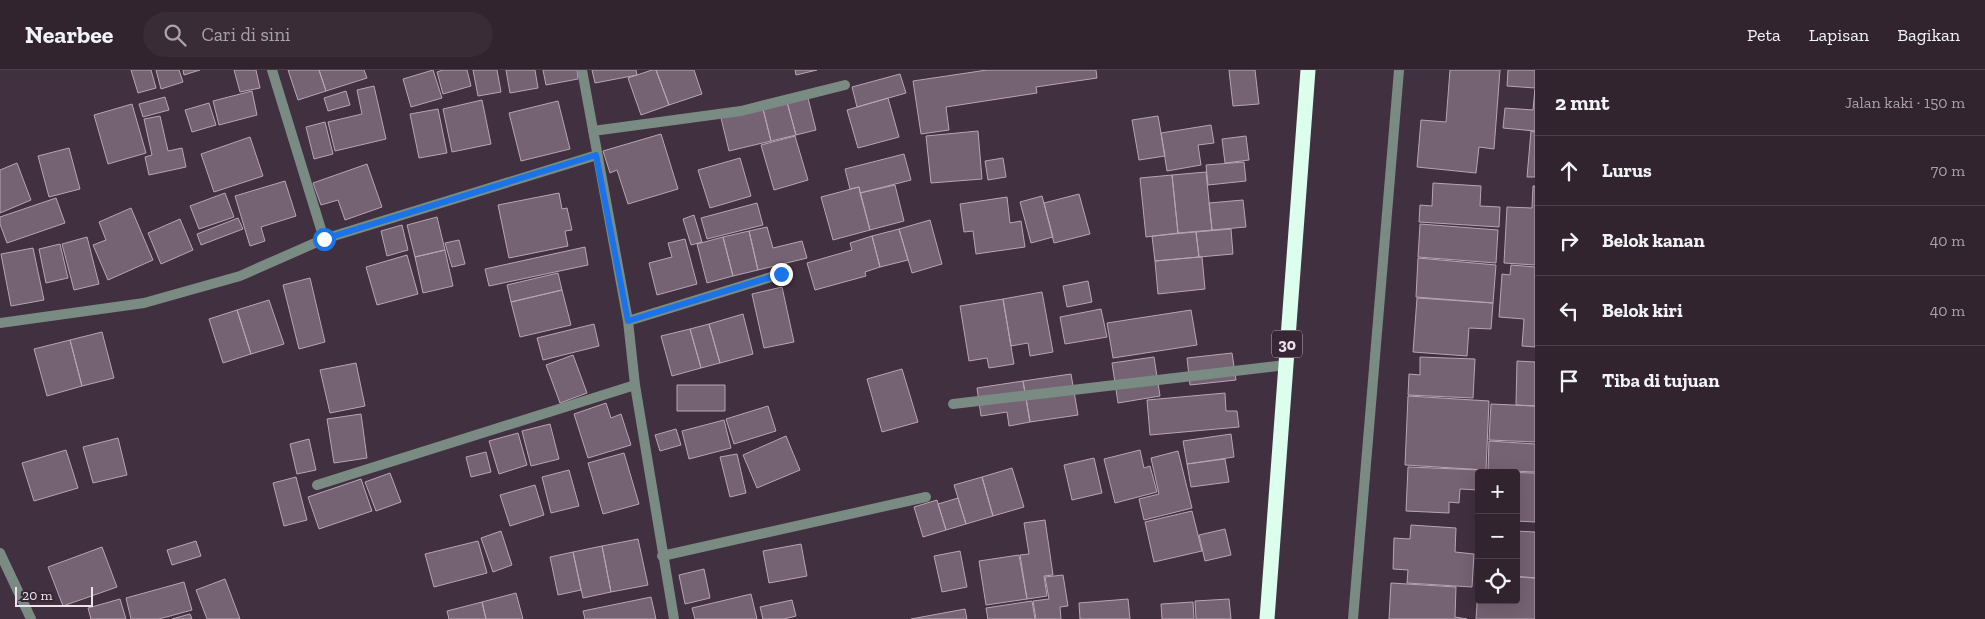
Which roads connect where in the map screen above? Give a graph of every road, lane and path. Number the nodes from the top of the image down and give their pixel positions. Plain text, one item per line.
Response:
1 (272, 70) edge
2 (582, 70) edge
3 (1308, 70) edge
4 (1399, 70) edge
5 (845, 85) dead end
6 (593, 132) junction
7 (596, 155) junction
8 (324, 239) junction
9 (781, 274) dead end
10 (628, 321) junction
11 (0, 323) edge
12 (1286, 365) junction
13 (634, 385) junction
14 (953, 404) dead end
15 (317, 485) dead end
16 (926, 497) dead end
17 (0, 553) edge
18 (662, 556) junction
19 (31, 619) edge
20 (674, 619) edge
21 (1267, 619) edge
22 (1353, 619) edge

1 - 8 street
2 - 6 street
3 - 12 highway, 30
4 - 22 street
5 - 6 street
6 - 7 street
7 - 8 street
7 - 10 street
8 - 11 street
9 - 10 street
10 - 13 street
12 - 14 street
12 - 21 highway, 30
13 - 15 street
13 - 18 street
16 - 18 street
17 - 19 street
18 - 20 street

